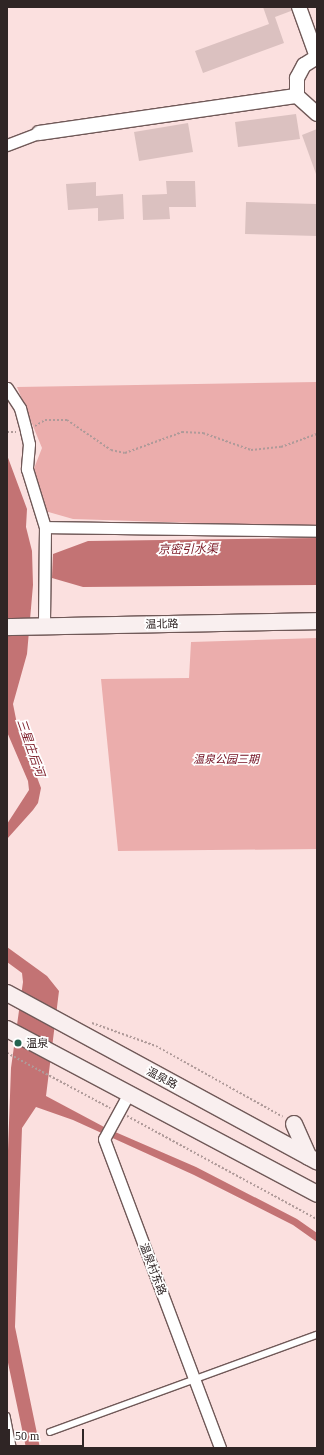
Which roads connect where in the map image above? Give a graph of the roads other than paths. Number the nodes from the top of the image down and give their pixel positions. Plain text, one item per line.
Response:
1 (299, 7) edge
2 (317, 57) edge
3 (297, 96) junction
4 (317, 114) edge
5 (39, 133) joint
6 (7, 145) edge
7 (7, 388) edge
8 (45, 527) junction
9 (317, 531) edge
10 (317, 621) edge
11 (37, 626) junction
12 (7, 627) edge
13 (7, 993) edge
14 (7, 1029) edge
15 (129, 1093) junction
16 (294, 1124) road end
17 (313, 1159) edge
18 (317, 1194) edge
19 (317, 1335) edge
20 (195, 1379) junction
21 (7, 1416) edge
22 (50, 1432) dead end
23 (11, 1447) edge
24 (220, 1448) edge

1 - 2 street
2 - 3 street
3 - 4 street
3 - 5 street
5 - 6 street
7 - 8 street
8 - 9 street
8 - 11 street
10 - 11 main road, 温北路
11 - 12 main road, 温北路
13 - 17 main road, 温泉路
14 - 15 main road
15 - 18 main road
15 - 20 street, 温泉村东路
16 - 17 main road
19 - 20 lane
20 - 22 lane
20 - 24 street, 温泉村东路
21 - 23 lane

